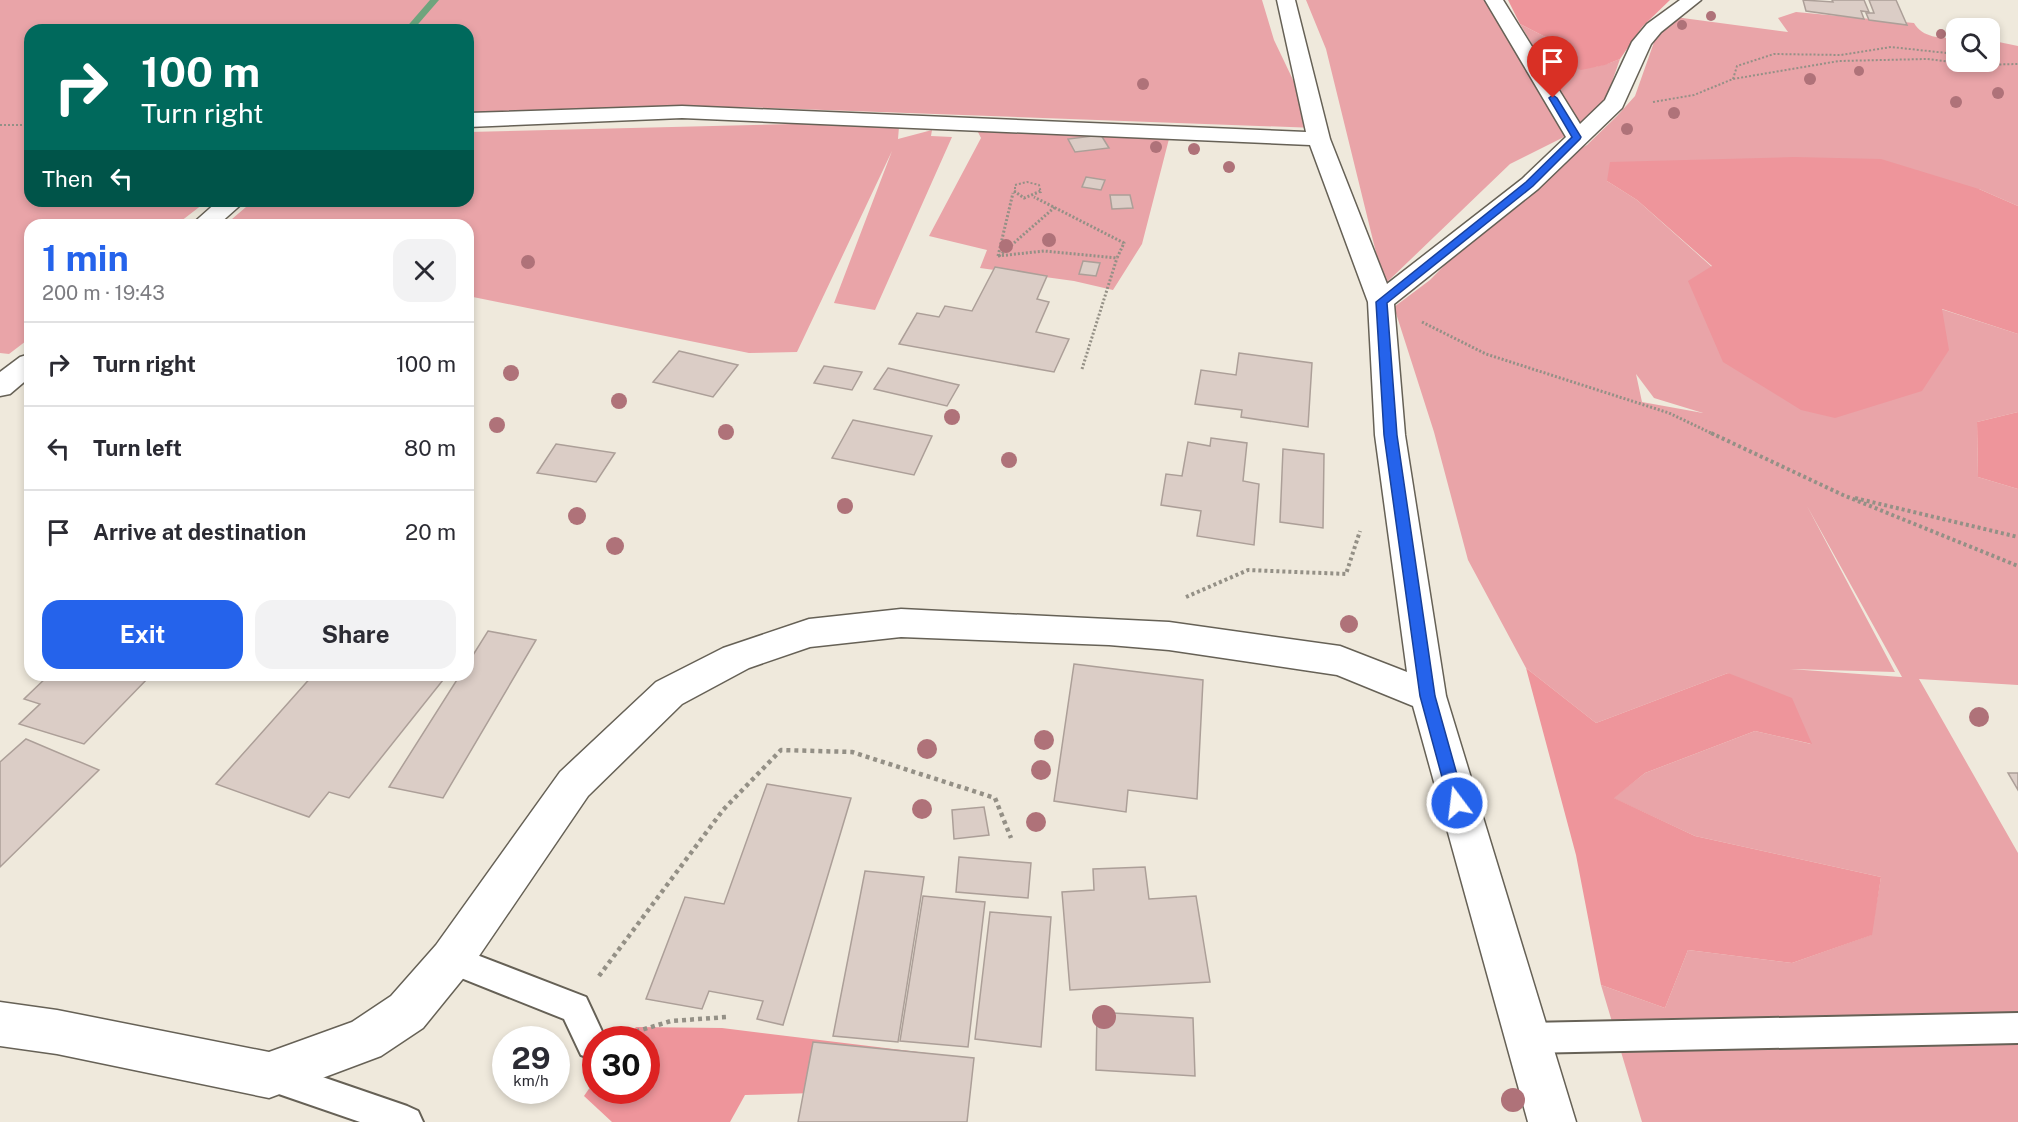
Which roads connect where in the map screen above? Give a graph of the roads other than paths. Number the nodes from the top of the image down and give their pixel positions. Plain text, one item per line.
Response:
1 (1286, 0) edge
2 (1494, 0) edge
3 (1692, 0) edge
4 (474, 120) edge
5 (1577, 137) junction
6 (1319, 139) junction
7 (226, 207) edge
8 (210, 219) edge
9 (1381, 302) junction
10 (24, 368) edge
11 (0, 387) edge
12 (1428, 696) junction
13 (451, 960) junction
14 (0, 1024) edge
15 (592, 1026) edge
16 (2018, 1028) edge
17 (1527, 1038) junction
18 (268, 1075) junction
19 (407, 1122) edge
20 (1552, 1122) edge

1 - 6 street
2 - 5 street
3 - 5 street
4 - 6 street
5 - 9 street
6 - 9 street
7 - 8 street
9 - 12 street
10 - 11 street
12 - 13 street
12 - 17 street
13 - 15 lane
13 - 18 street
14 - 18 street
16 - 17 lane
17 - 20 street
18 - 19 lane

